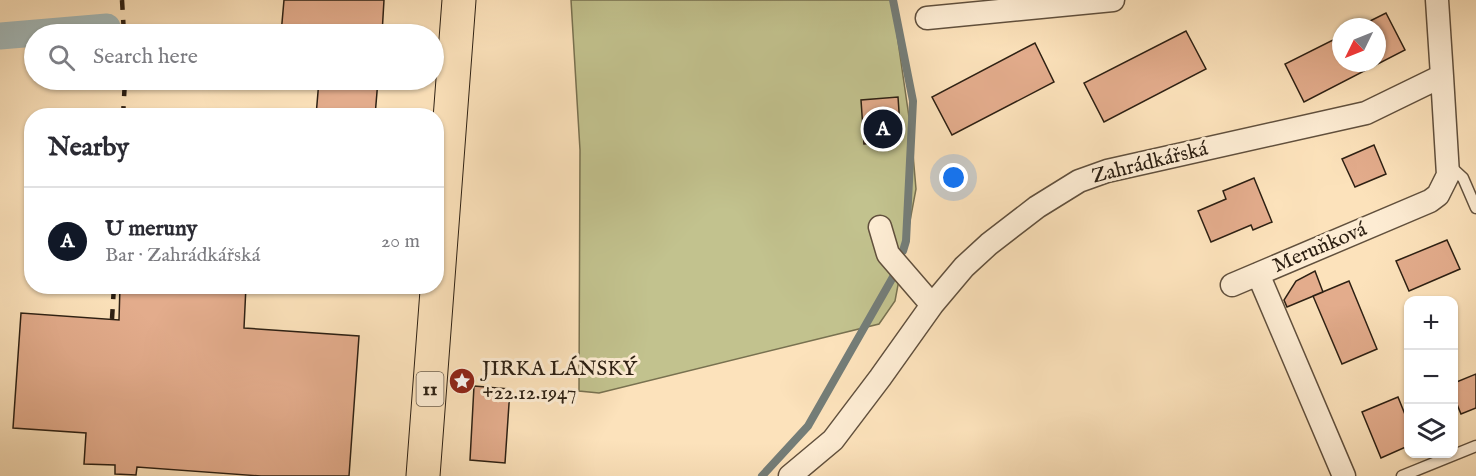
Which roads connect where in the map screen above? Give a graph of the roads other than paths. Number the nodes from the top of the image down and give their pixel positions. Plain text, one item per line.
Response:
1 (459, 0) edge
2 (1113, 0) edge
3 (1437, 0) edge
4 (927, 18) dead end
5 (1442, 76) junction
6 (1447, 163) junction
7 (444, 198) edge
8 (1476, 208) edge
9 (880, 227) dead end
10 (1258, 274) junction
11 (1232, 285) dead end
12 (437, 294) edge
13 (932, 305) junction
14 (1476, 446) edge
15 (423, 476) edge
16 (790, 476) edge
17 (1344, 476) edge
18 (1402, 476) edge

1 - 7 main road, 11
2 - 4 street
3 - 5 street
5 - 6 street, Meruňková
5 - 13 street, Zahrádkářská
6 - 8 lane
6 - 10 street, Meruňková
9 - 13 street
10 - 11 street
10 - 17 street, Meruňková
12 - 15 main road, 11
13 - 16 street, Zahrádkářská
14 - 18 lane

